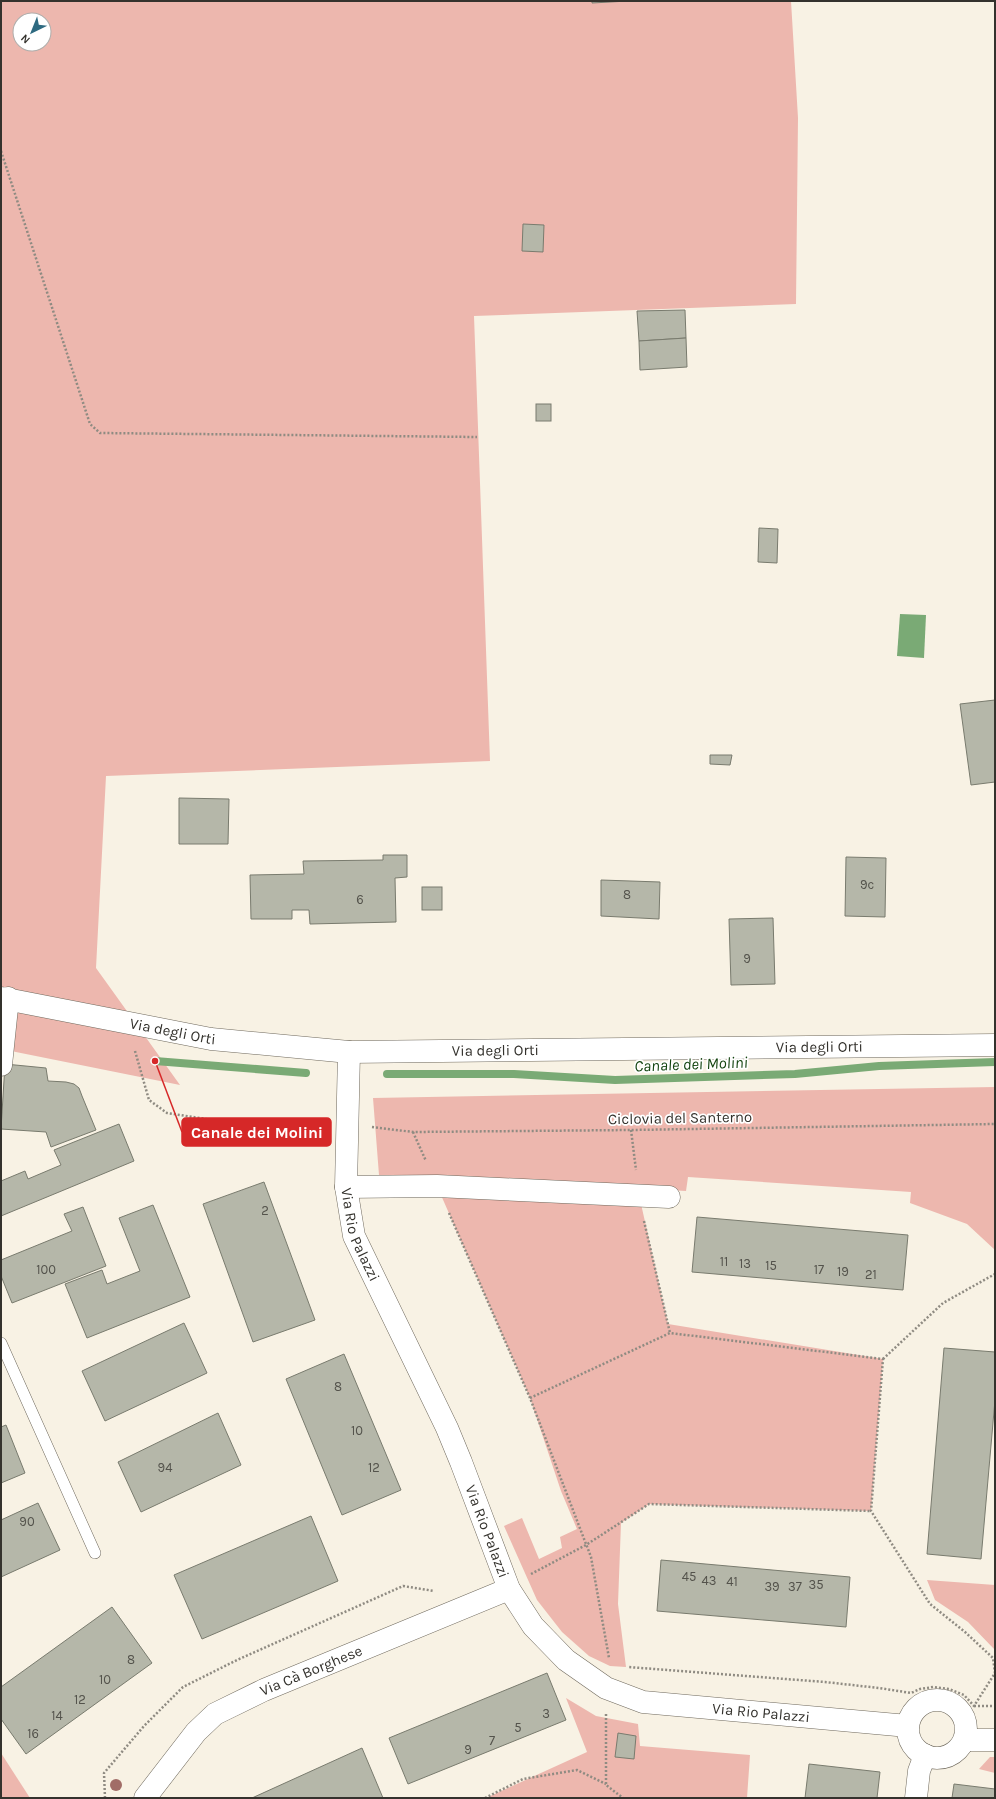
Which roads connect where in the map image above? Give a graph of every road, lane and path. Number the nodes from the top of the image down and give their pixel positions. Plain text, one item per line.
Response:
1 (1, 151) edge
2 (477, 438) dead end
3 (5, 998) edge
4 (995, 1045) edge
5 (133, 1050) dead end
6 (349, 1052) junction
7 (1, 1065) edge
8 (995, 1124) edge
9 (322, 1126) dead end
10 (366, 1127) dead end
11 (631, 1130) junction
12 (413, 1132) junction
13 (637, 1178) dead end
14 (437, 1186) junction
15 (346, 1187) junction
16 (669, 1197) dead end
17 (644, 1219) dead end
18 (995, 1274) edge
19 (670, 1333) junction
20 (1, 1343) edge
21 (883, 1359) junction
22 (530, 1398) junction
23 (871, 1511) junction
24 (586, 1545) junction
25 (95, 1553) dead end
26 (518, 1583) junction
27 (610, 1666) dead end
28 (626, 1667) dead end
29 (974, 1706) junction
30 (995, 1706) edge
31 (606, 1716) dead end
32 (908, 1726) junction
33 (964, 1740) junction
34 (995, 1740) edge
35 (926, 1755) junction
36 (606, 1784) junction
37 (145, 1798) edge
38 (485, 1798) edge
39 (623, 1798) edge
40 (916, 1798) edge

1 - 2 path
3 - 6 street, Via degli Orti
3 - 7 street
4 - 6 street, Via degli Orti
5 - 9 path
6 - 15 street, Via Rio Palazzi
8 - 11 path, Ciclovia del Santerno
10 - 12 path, Ciclovia del Santerno
11 - 12 path, Ciclovia del Santerno
11 - 13 path
12 - 14 path
14 - 15 street
14 - 16 street
14 - 22 path
15 - 26 street, Via Rio Palazzi
17 - 19 path
18 - 21 path
19 - 21 path
19 - 22 path
20 - 25 lane
21 - 23 path
22 - 24 path
23 - 24 path
23 - 29 path
24 - 26 path
24 - 27 path
26 - 32 street, Via Rio Palazzi
26 - 37 street, Via Cà Borghese
28 - 29 path
29 - 30 path
31 - 36 path
32 - 33 street
32 - 35 street
33 - 34 street
33 - 35 street
35 - 40 street
36 - 38 path
36 - 39 path

